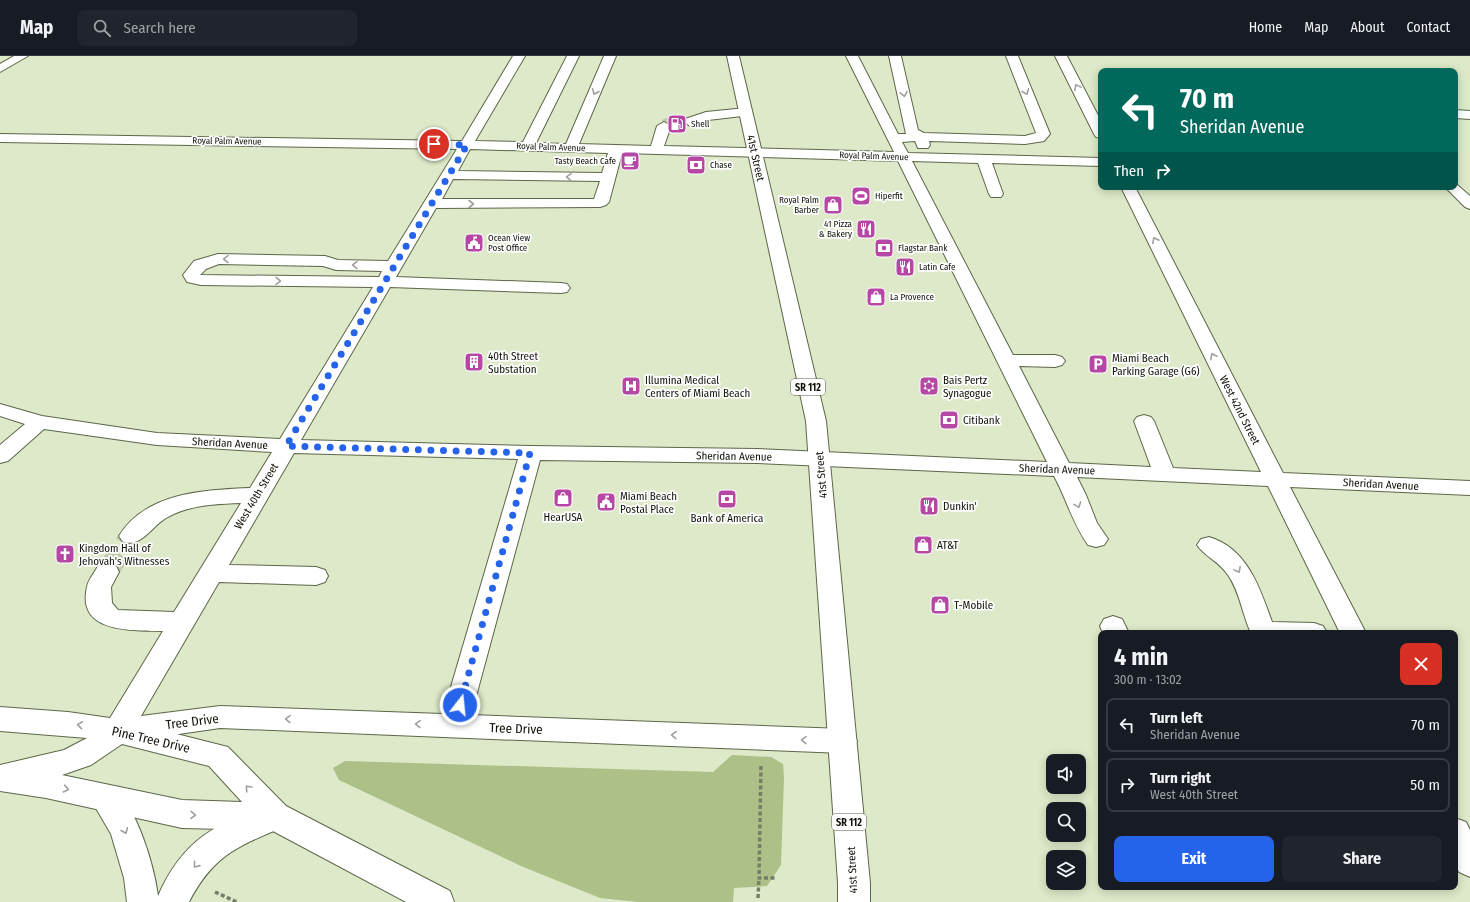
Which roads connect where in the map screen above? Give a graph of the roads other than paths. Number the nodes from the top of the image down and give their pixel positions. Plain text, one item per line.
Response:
1 (22, 56) edge
2 (520, 56) edge
3 (573, 56) edge
4 (610, 56) edge
5 (733, 56) edge
6 (852, 56) edge
7 (895, 56) edge
8 (1012, 56) edge
9 (1061, 56) edge
10 (0, 69) edge
11 (1086, 105) junction
12 (1098, 105) edge
13 (746, 112) junction
14 (1458, 114) edge
15 (1470, 115) edge
16 (692, 122) tunnel mouth
17 (1098, 128) edge
18 (669, 130) tunnel mouth
19 (922, 137) junction
20 (0, 138) edge
21 (893, 138) junction
22 (999, 139) junction
23 (467, 145) junction
24 (527, 147) junction
25 (571, 148) junction
26 (616, 149) junction
27 (656, 150) junction
28 (755, 153) junction
29 (902, 157) junction
30 (924, 158) junction
31 (984, 160) junction
32 (1009, 160) junction
33 (1098, 162) edge
34 (449, 175) junction
35 (608, 177) junction
36 (1458, 184) edge
37 (1130, 190) edge
38 (996, 194) dead end
39 (432, 203) junction
40 (1470, 204) edge
41 (390, 274) junction
42 (561, 288) dead end
43 (1006, 361) junction
44 (1055, 361) dead end
45 (0, 410) edge
46 (1144, 421) dead end
47 (40, 422) junction
48 (286, 446) junction
49 (530, 453) junction
50 (0, 456) edge
51 (820, 459) junction
52 (1062, 470) junction
53 (1165, 474) junction
54 (1275, 479) junction
55 (1470, 488) edge
56 (257, 495) junction
57 (131, 536) tunnel mouth
58 (1096, 539) dead end
59 (1209, 545) dead end
60 (107, 572) tunnel mouth
61 (211, 573) junction
62 (316, 576) dead end
63 (182, 622) junction
64 (1263, 630) edge
65 (1352, 630) edge
66 (0, 719) edge
67 (454, 726) junction
68 (117, 731) junction
69 (843, 741) junction
70 (0, 777) edge
71 (105, 798) junction
72 (275, 816) junction
73 (1458, 838) edge
74 (1470, 862) edge
75 (143, 902) edge
76 (172, 902) edge
77 (438, 902) edge
78 (854, 902) edge

1 - 10 street
2 - 23 street, West 40th Street
3 - 24 street
4 -> 25 street
5 - 13 street, 41st Street / SR 112
6 - 21 street
7 -> 19 street
8 -> 22 street
11 -> 9 street
11 - 12 street
11 - 17 street
13 - 16 street
13 - 28 street, 41st Street / SR 112
14 - 15 street
18 - 27 street
19 - 21 street
19 - 22 street
19 - 30 street
20 - 23 street, Royal Palm Avenue
21 - 29 street
22 - 32 street
23 - 24 street, Royal Palm Avenue
23 - 34 street, West 40th Street
24 - 25 street, Royal Palm Avenue
25 - 26 street, Royal Palm Avenue
26 - 27 street, Royal Palm Avenue
26 - 35 street
27 - 28 street, Royal Palm Avenue
28 - 29 street, Royal Palm Avenue
28 - 51 street, 41st Street / SR 112
29 - 30 street, Royal Palm Avenue
29 - 43 street
30 - 31 street, Royal Palm Avenue
31 - 32 street, Royal Palm Avenue
31 - 38 street
32 - 33 street, Royal Palm Avenue
35 -> 34 street
34 - 39 street, West 40th Street
39 -> 35 street
36 - 40 street
54 -> 37 street, West 42nd Street
39 - 41 street, West 40th Street
41 -> 41 street
41 - 42 street
41 - 48 street, West 40th Street
43 - 44 street
43 - 52 street
45 - 47 street, Sheridan Avenue
46 - 53 street
47 - 48 street, Sheridan Avenue
47 - 50 street
48 - 49 street, Sheridan Avenue
48 - 56 street, West 40th Street
49 - 51 street, Sheridan Avenue
49 - 67 street
51 - 52 street, Sheridan Avenue
51 - 69 street, 41st Street / SR 112
52 - 53 street, Sheridan Avenue
52 -> 58 street
53 - 54 street, Sheridan Avenue
54 - 55 street, Sheridan Avenue
54 - 65 street, West 42nd Street
56 - 57 street
56 - 61 street, West 40th Street
59 -> 64 street
60 - 63 street
61 - 62 street
61 - 63 street, West 40th Street
63 - 68 street, West 40th Street
68 -> 66 street, Pine Tree Drive
67 -> 68 street, Tree Drive
69 -> 67 street, Tree Drive
68 - 70 street, West 40th Street
72 -> 68 street, Pine Tree Drive
69 - 78 street, 41st Street / SR 112
70 -> 71 street, Pine Tree Drive
71 -> 72 street, Pine Tree Drive
71 -> 75 street
72 -> 76 street
72 - 77 street, Pine Tree Drive
73 - 74 street

